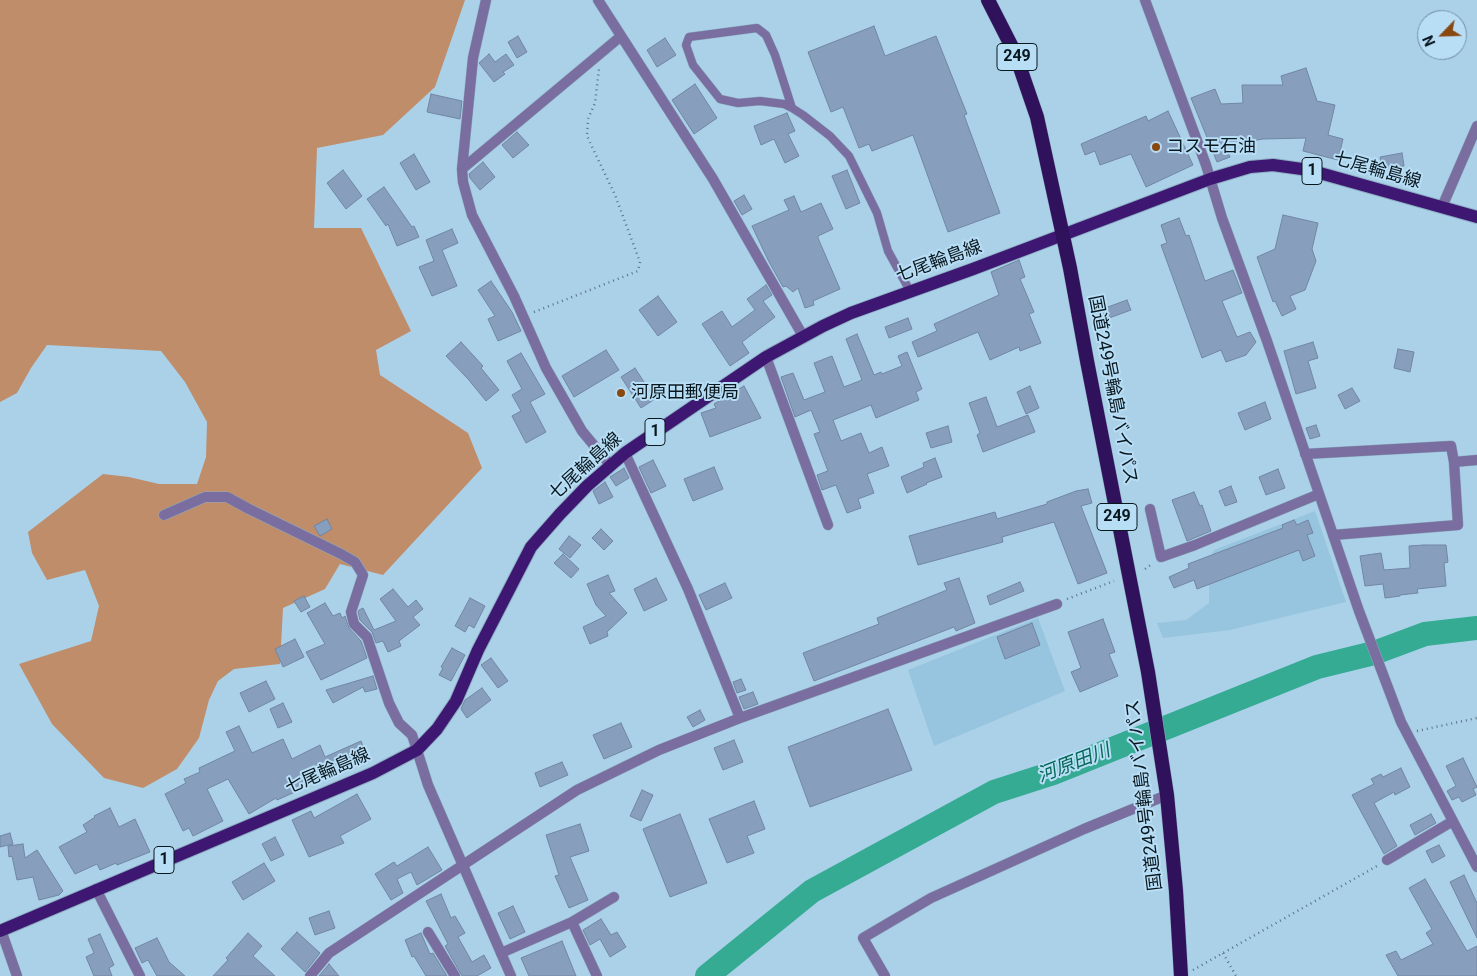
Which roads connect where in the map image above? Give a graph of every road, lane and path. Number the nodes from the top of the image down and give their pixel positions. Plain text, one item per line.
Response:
1 (486, 0) edge
2 (598, 0) edge
3 (988, 0) edge
4 (1145, 0) edge
5 (620, 36) junction
6 (603, 50) junction
7 (792, 108) junction
8 (1477, 126) edge
9 (462, 170) junction
10 (1210, 179) junction
11 (1442, 207) junction
12 (1477, 217) edge
13 (1063, 234) junction
14 (910, 291) junction
15 (523, 316) junction
16 (804, 336) junction
17 (766, 357) junction
18 (625, 453) junction
19 (1305, 454) junction
20 (1477, 460) edge
21 (1454, 462) junction
22 (611, 466) junction
23 (1319, 494) junction
24 (1150, 509) dead end
25 (164, 515) dead end
26 (828, 526) dead end
27 (1333, 535) junction
28 (1114, 581) dead end
29 (1057, 604) joint
30 (740, 718) junction
31 (1477, 718) edge
32 (1407, 733) junction
33 (416, 750) junction
34 (1167, 795) junction
35 (1453, 821) junction
36 (1387, 860) joint
37 (463, 865) junction
38 (1477, 867) edge
39 (96, 889) junction
40 (614, 896) dead end
41 (572, 922) junction
42 (1, 930) edge
43 (428, 932) dead end
44 (501, 953) junction
45 (1223, 953) junction
46 (1184, 974) edge
47 (17, 976) edge
48 (140, 976) edge
49 (310, 976) edge
50 (455, 976) edge
51 (510, 976) edge
52 (597, 976) edge
53 (885, 976) edge
54 (1236, 976) edge

1 - 9 street
2 - 5 street
3 - 13 highway, 国道249号輪島バイパス / 249
4 - 10 street
5 - 6 street
5 - 16 street
6 - 9 street
6 - 15 path
7 - 7 lane
7 - 14 lane
8 - 11 street
9 - 15 street
10 - 11 main road, 七尾輪島線 / 1
10 - 13 main road, 七尾輪島線 / 1
10 - 19 street
11 - 12 main road, 七尾輪島線 / 1
13 - 14 main road, 七尾輪島線 / 1
13 - 34 highway, 国道249号輪島バイパス / 249
14 - 16 main road, 七尾輪島線 / 1
15 - 22 street
16 - 17 main road, 七尾輪島線 / 1
17 - 18 main road, 七尾輪島線 / 1
17 - 26 street
18 - 22 main road, 七尾輪島線 / 1
18 - 30 street
19 - 21 street
19 - 23 street
20 - 21 street
21 - 27 street
22 - 33 main road, 七尾輪島線 / 1
23 - 24 street
23 - 27 street
25 - 33 street
27 - 32 street
28 - 29 path
29 - 30 street
30 - 37 street
31 - 32 path
32 - 35 street
33 - 37 street
33 - 39 main road, 七尾輪島線 / 1
34 - 46 highway, 国道249号輪島バイパス / 249
34 - 53 street
35 - 36 street
35 - 38 street
36 - 45 path
37 - 44 street
37 - 49 street
39 - 42 main road, 七尾輪島線 / 1
39 - 48 street
40 - 41 street
41 - 44 street
41 - 52 street
42 - 47 street
43 - 50 street
44 - 51 street
45 - 46 path
45 - 54 path

